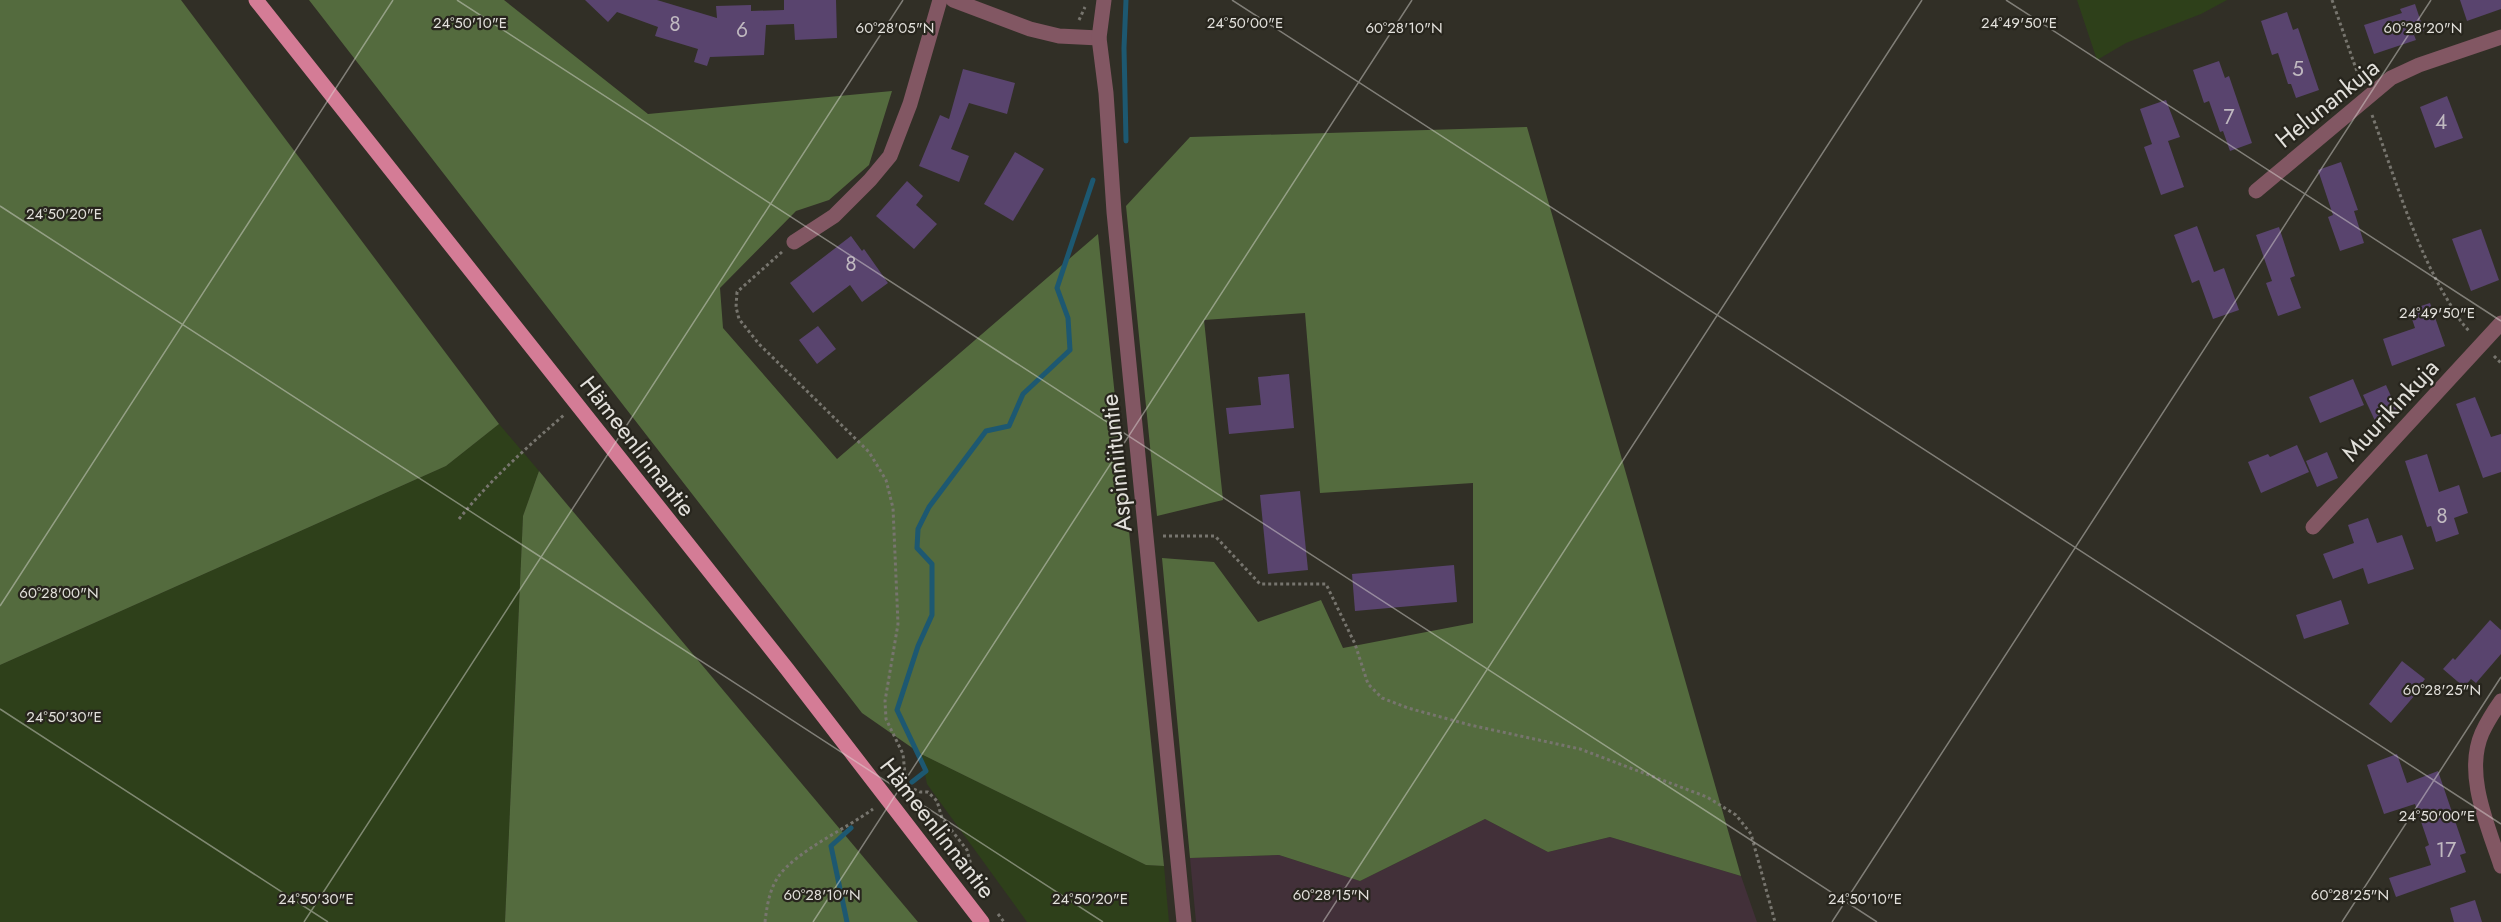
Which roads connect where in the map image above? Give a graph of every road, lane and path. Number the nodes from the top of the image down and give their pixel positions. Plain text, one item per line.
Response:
1 (256, 0) edge
2 (940, 0) edge
3 (953, 0) edge
4 (1104, 0) edge
5 (2332, 0) edge
6 (2501, 37) edge
7 (1100, 38) junction
8 (2366, 98) junction
9 (2256, 191) dead end
10 (794, 242) joint
11 (2501, 323) edge
12 (2481, 344) junction
13 (2501, 363) edge
14 (577, 405) junction
15 (459, 519) dead end
16 (2313, 527) dead end
17 (1146, 536) junction
18 (2501, 701) edge
19 (873, 809) dead end
20 (2501, 866) edge
21 (977, 888) dead end
22 (997, 914) dead end
23 (765, 922) edge
24 (982, 922) edge
25 (1004, 922) edge
26 (1184, 922) edge
27 (1774, 922) edge

1 - 14 main road, Hämeenlinnantie
2 - 10 street
3 - 7 street
4 - 7 street, Aspinniituntie
5 - 8 path
6 - 8 street, Helunankuja
7 - 17 street, Aspinniituntie
8 - 9 street, Helunankuja
8 - 12 path
10 - 21 path
11 - 12 street, Muurikinkuja
12 - 13 path
12 - 16 street, Muurikinkuja
14 - 15 path
14 - 24 main road, Hämeenlinnantie
17 - 26 street, Aspinniituntie
17 - 27 path
18 - 20 street
19 - 23 path
22 - 25 path

